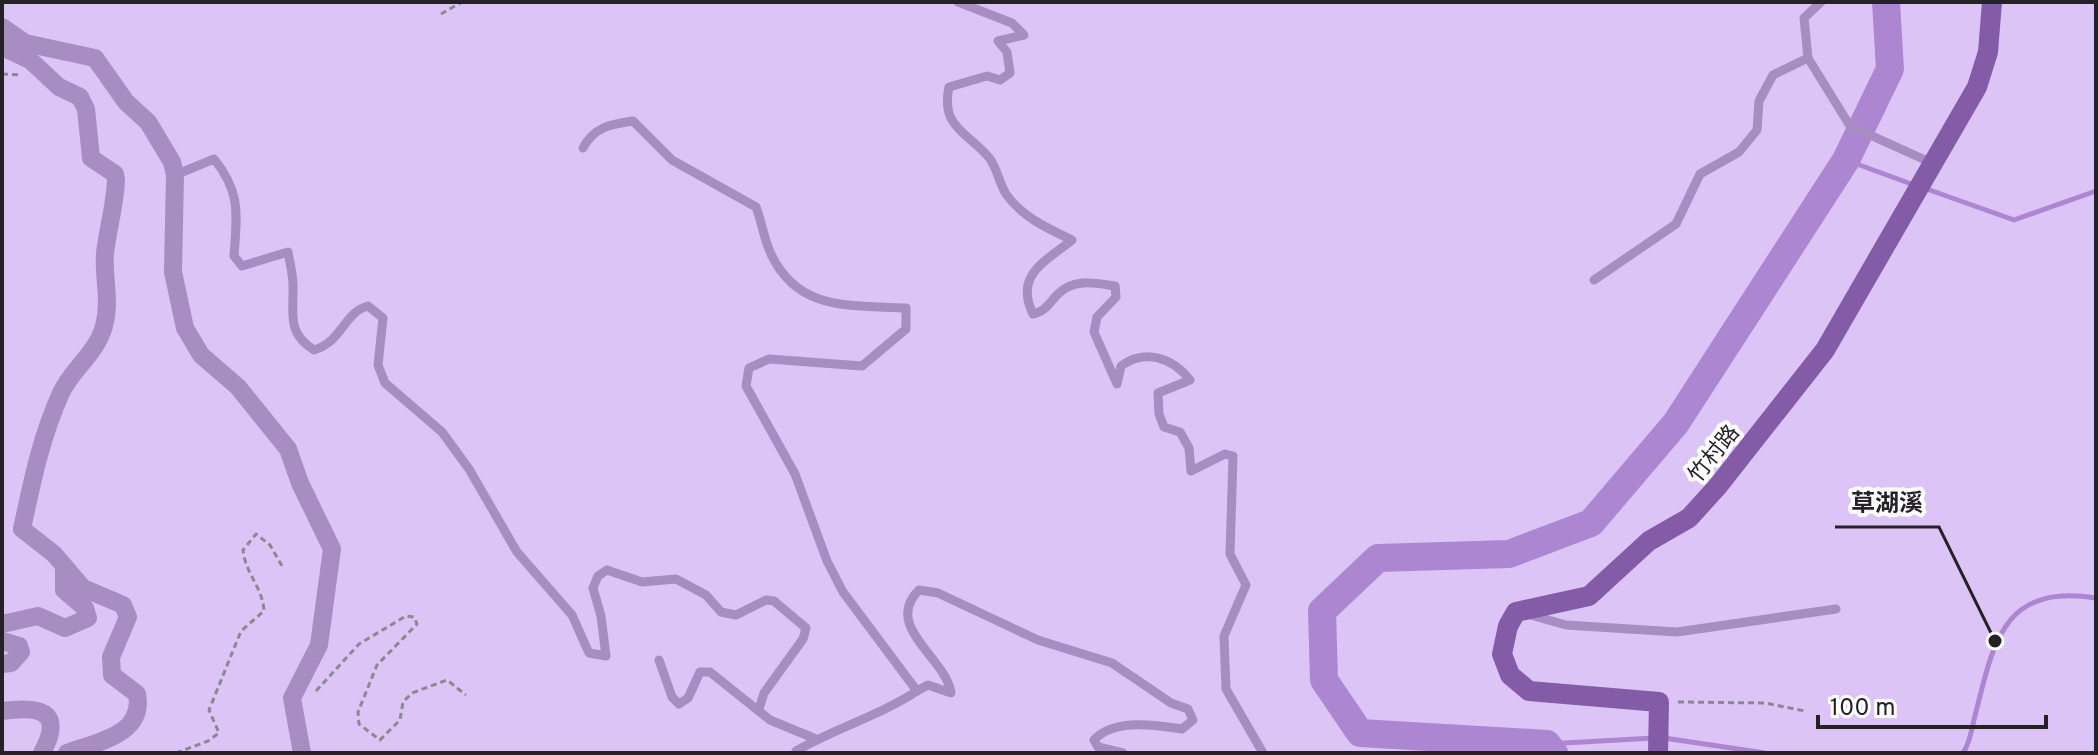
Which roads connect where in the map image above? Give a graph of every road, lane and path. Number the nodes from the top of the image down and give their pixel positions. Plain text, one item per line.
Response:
1 (462, 2) edge
2 (958, 2) edge
3 (1821, 2) edge
4 (1992, 2) edge
5 (441, 14) dead end
6 (2, 27) edge
7 (2, 47) edge
8 (1808, 58) junction
9 (583, 148) dead end
10 (175, 175) junction
11 (1923, 178) junction
12 (1594, 280) dead end
13 (282, 566) dead end
14 (64, 567) junction
15 (1836, 609) dead end
16 (1516, 612) junction
17 (2, 624) edge
18 (2, 641) edge
19 (659, 660) dead end
20 (2, 664) edge
21 (917, 691) junction
22 (466, 695) dead end
23 (1659, 702) junction
24 (759, 709) junction
25 (2, 711) edge
26 (1805, 711) dead end
27 (294, 713) junction
28 (816, 739) junction
29 (42, 753) edge
30 (67, 753) edge
31 (176, 753) edge
32 (302, 753) edge
33 (798, 753) edge
34 (1123, 753) edge
35 (1263, 753) edge
36 (1658, 753) edge

1 - 5 path
2 - 35 lane
3 - 8 lane
4 - 11 street, 竹村路
6 - 10 street
7 - 14 street
8 - 11 lane
8 - 12 lane
9 - 21 lane
10 - 24 lane
10 - 27 street
11 - 16 street, 竹村路
13 - 31 path
14 - 17 street
14 - 30 street
15 - 16 lane
16 - 23 street
18 - 20 street
19 - 24 lane
21 - 28 lane
21 - 34 lane
22 - 27 path
23 - 26 path
23 - 36 street
24 - 28 lane
25 - 29 street
27 - 32 street
28 - 33 lane

